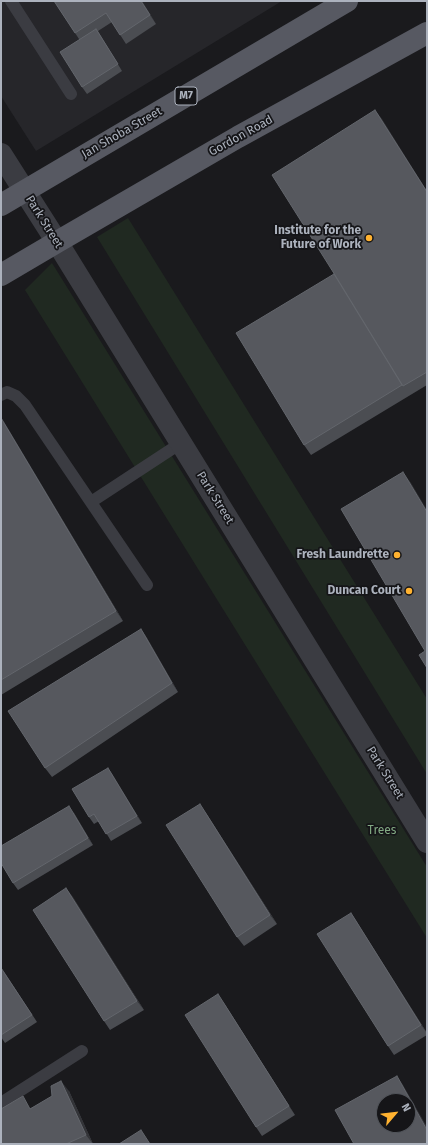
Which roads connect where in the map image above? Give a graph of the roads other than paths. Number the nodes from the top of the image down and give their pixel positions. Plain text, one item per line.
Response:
1 (11, 1) edge
2 (347, 1) edge
3 (427, 33) edge
4 (71, 94) dead end
5 (1, 154) edge
6 (25, 190) junction
7 (1, 205) edge
8 (57, 242) junction
9 (1, 275) edge
10 (1, 395) edge
11 (181, 443) junction
12 (91, 502) junction
13 (147, 585) dead end
14 (427, 842) edge
15 (82, 1051) dead end
16 (1, 1103) edge

1 - 4 lane
2 - 6 main road, Jan Shoba Street / M7
3 - 8 main road, Gordon Road
5 - 6 street, Park Street
6 - 7 main road, Jan Shoba Street / M7
6 - 8 street, Park Street
8 - 9 main road
8 - 11 street, Park Street
10 - 12 lane
11 - 12 lane
11 - 14 street, Park Street
12 - 13 lane
15 - 16 lane

